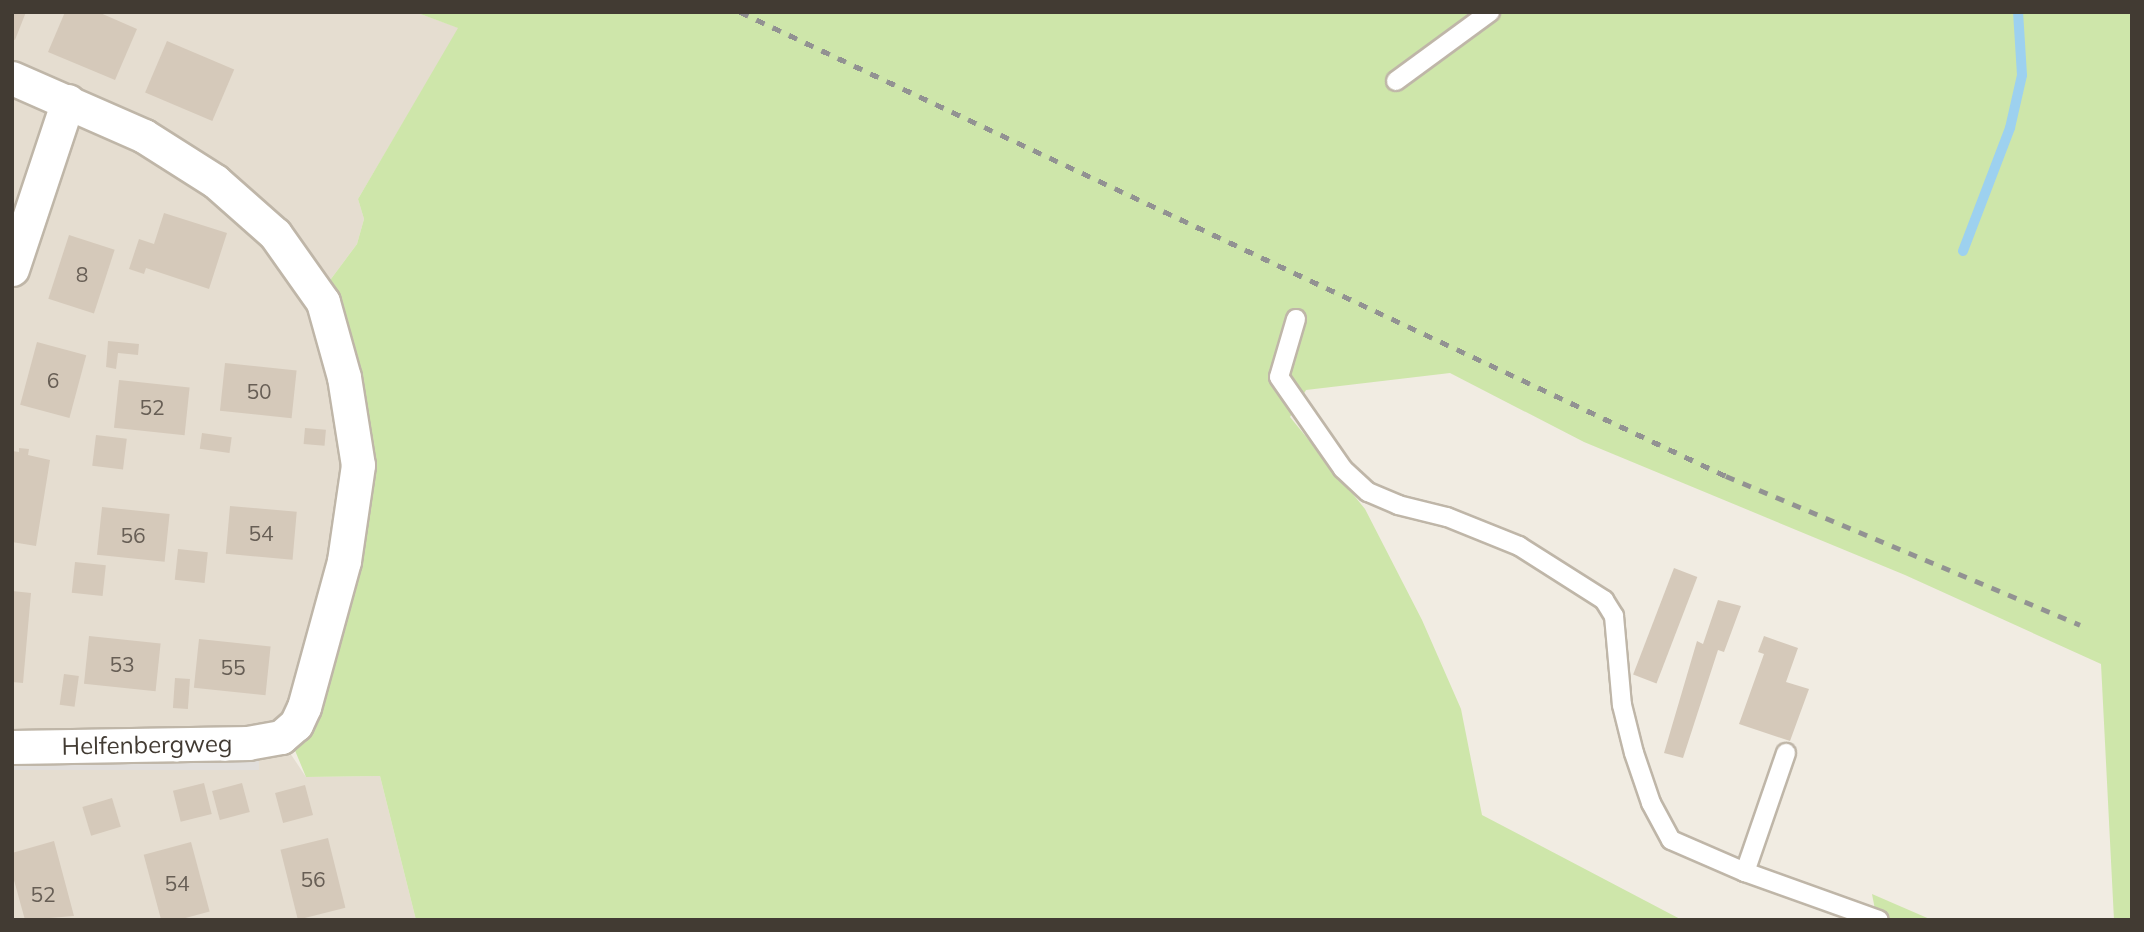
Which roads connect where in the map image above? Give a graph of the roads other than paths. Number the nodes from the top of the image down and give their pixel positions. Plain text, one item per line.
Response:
1 (1490, 12) edge
2 (12, 78) edge
3 (1396, 81) dead end
4 (68, 102) junction
5 (12, 269) edge
6 (1296, 319) dead end
7 (12, 747) edge
8 (1786, 752) dead end
9 (1745, 872) junction
10 (1879, 920) edge

1 - 3 lane
2 - 4 street
4 - 5 street
4 - 7 street, Helfenbergweg
6 - 9 lane
8 - 9 lane
9 - 10 lane

